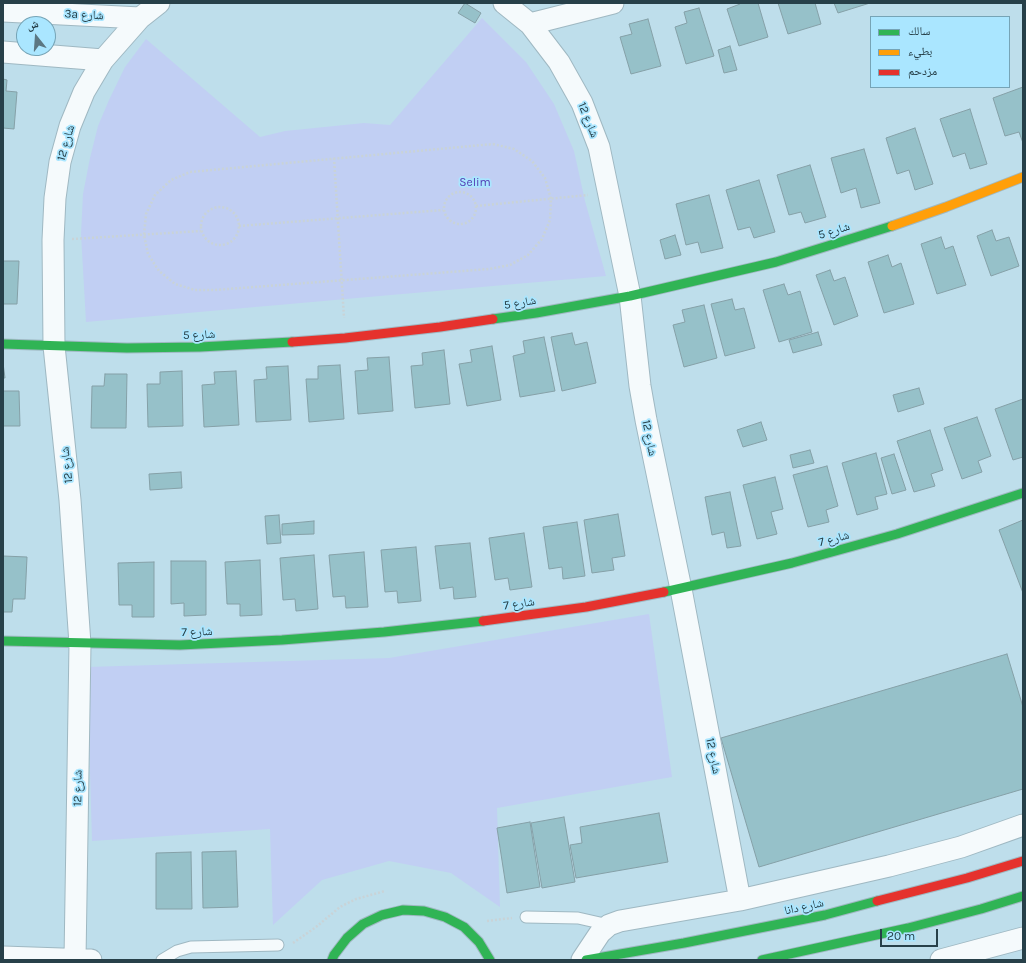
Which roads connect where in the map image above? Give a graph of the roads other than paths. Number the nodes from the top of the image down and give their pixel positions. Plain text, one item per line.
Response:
1 (159, 3) edge
2 (504, 3) edge
3 (613, 3) edge
4 (3, 11) edge
5 (140, 18) junction
6 (530, 24) junction
7 (3, 52) edge
8 (103, 60) junction
9 (1023, 178) edge
10 (630, 296) junction
11 (3, 344) edge
12 (54, 346) junction
13 (1023, 493) edge
14 (681, 589) junction
15 (3, 641) edge
16 (80, 644) junction
17 (1023, 825) edge
18 (1023, 861) edge
19 (1023, 896) edge
20 (740, 900) junction
21 (526, 917) dead end
22 (610, 925) junction
23 (1023, 938) edge
24 (278, 945) dead end
25 (3, 957) edge
26 (83, 960) edge
27 (162, 960) edge
28 (332, 960) edge
29 (491, 960) edge
30 (582, 960) edge
31 (586, 960) edge
32 (763, 960) edge
33 (941, 960) edge

1 - 5 street, شارع 12
2 - 6 street, شارع 12
3 - 6 street
4 - 5 street, 3a شارع
5 - 8 street, شارع 12
6 - 10 street, شارع 12
7 - 8 street
8 - 12 street, شارع 12
9 - 10 street, شارع 5
10 - 12 street, شارع 5
10 - 14 street, شارع 12
11 - 12 street, شارع 5
12 - 16 street, شارع 12
13 - 14 street, شارع 7
14 - 16 street, شارع 7
14 - 20 street, شارع 12
15 - 16 street, شارع 7
16 - 26 street, شارع 12
17 - 20 street
18 - 31 street, شارع دانا
19 - 32 street
20 - 22 street
21 - 22 lane
22 - 30 street
23 - 33 street
24 - 27 lane
25 - 26 street
28 - 29 street

